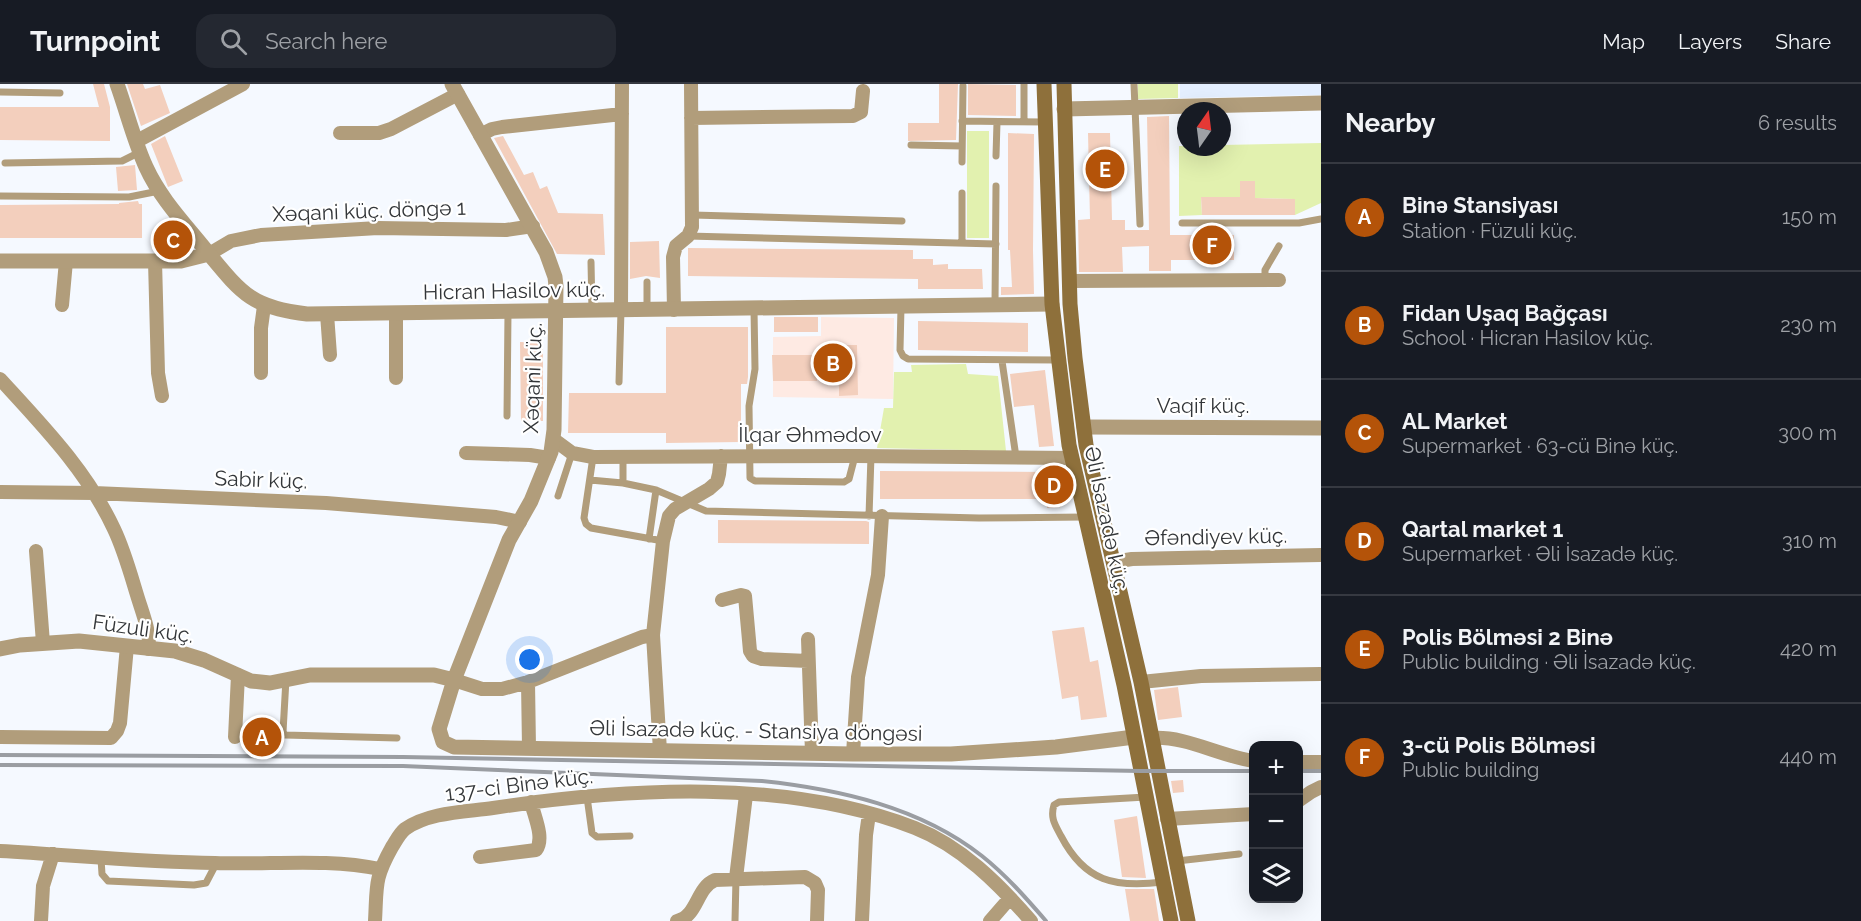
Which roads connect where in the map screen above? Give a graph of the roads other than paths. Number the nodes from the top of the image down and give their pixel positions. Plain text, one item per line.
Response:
1 (117, 84) edge
2 (243, 84) edge
3 (622, 84) edge
4 (691, 84) edge
5 (1024, 84) edge
6 (1044, 84) edge
7 (1064, 84) edge
8 (1134, 84) edge
9 (963, 86) dead end
10 (455, 89) edge
11 (863, 91) dead end
12 (0, 92) edge
13 (60, 93) dead end
14 (1321, 103) edge
15 (1135, 108) junction
16 (622, 114) junction
17 (1045, 116) junction
18 (1064, 116) junction
19 (691, 118) junction
20 (962, 121) junction
21 (997, 122) junction
22 (1024, 122) junction
23 (340, 133) dead end
24 (480, 135) junction
25 (911, 145) dead end
26 (139, 146) junction
27 (962, 146) junction
28 (996, 156) dead end
29 (962, 162) dead end
30 (5, 163) dead end
31 (996, 186) dead end
32 (160, 191) junction
33 (962, 193) dead end
34 (0, 196) edge
35 (693, 215) junction
36 (1321, 219) edge
37 (902, 221) dead end
38 (1182, 223) dead end
39 (1140, 224) dead end
40 (533, 226) junction
41 (688, 236) junction
42 (962, 243) junction
43 (996, 243) junction
44 (1279, 246) dead end
45 (209, 254) junction
46 (0, 261) edge
47 (66, 261) junction
48 (155, 261) junction
49 (591, 262) dead end
50 (1069, 281) junction
51 (1272, 281) joint
52 (647, 282) dead end
53 (1052, 304) junction
54 (1070, 304) junction
55 (62, 305) dead end
56 (995, 305) junction
57 (264, 306) junction
58 (901, 307) junction
59 (754, 309) junction
60 (621, 310) junction
61 (647, 310) junction
62 (674, 310) junction
63 (557, 311) junction
64 (592, 311) junction
65 (508, 312) junction
66 (396, 313) junction
67 (327, 314) junction
68 (330, 355) dead end
69 (1058, 360) junction
70 (1002, 361) junction
71 (261, 373) dead end
72 (396, 378) dead end
73 (0, 379) edge
74 (619, 382) dead end
75 (162, 396) dead end
76 (507, 416) dead end
77 (1084, 427) junction
78 (1321, 428) edge
79 (553, 439) junction
80 (466, 453) dead end
81 (572, 453) junction
82 (721, 456) junction
83 (749, 456) junction
84 (856, 456) junction
85 (871, 456) junction
86 (592, 457) junction
87 (623, 457) junction
88 (549, 458) junction
89 (1016, 458) junction
90 (1071, 458) junction
91 (590, 480) junction
92 (623, 483) junction
93 (656, 490) junction
94 (0, 492) edge
95 (94, 493) junction
96 (558, 496) dead end
97 (686, 502) junction
98 (875, 516) junction
99 (1084, 517) junction
100 (520, 522) junction
101 (656, 540) junction
102 (36, 551) dead end
103 (1321, 555) edge
104 (1113, 562) junction
105 (722, 600) dead end
106 (653, 635) junction
107 (807, 639) dead end
108 (43, 643) junction
109 (127, 646) junction
110 (0, 649) edge
111 (149, 649) junction
112 (807, 661) junction
113 (1321, 674) edge
114 (238, 675) junction
115 (286, 680) junction
116 (454, 680) junction
117 (528, 682) junction
118 (1140, 682) junction
119 (0, 737) edge
120 (235, 737) dead end
121 (1134, 737) junction
122 (397, 738) dead end
123 (1152, 738) junction
124 (529, 748) junction
125 (660, 751) junction
126 (812, 753) junction
127 (853, 754) junction
128 (1249, 760) edge
129 (1303, 762) edge
130 (1321, 762) edge
131 (1321, 788) edge
132 (746, 795) junction
133 (587, 797) junction
134 (1146, 797) junction
135 (1303, 798) edge
136 (531, 802) junction
137 (869, 814) junction
138 (1249, 814) edge
139 (1167, 819) junction
140 (630, 836) dead end
141 (0, 851) edge
142 (53, 854) junction
143 (1239, 854) dead end
144 (480, 857) dead end
145 (101, 859) junction
146 (1175, 861) junction
147 (216, 864) junction
148 (380, 869) junction
149 (736, 878) junction
150 (1163, 882) junction
151 (1010, 898) junction
152 (41, 921) edge
153 (375, 921) edge
154 (677, 921) edge
155 (735, 921) edge
156 (817, 921) edge
157 (862, 921) edge
158 (990, 921) edge
159 (1031, 921) edge
160 (1171, 921) edge
161 (1188, 921) edge

1 - 26 street, Hicran Hasilov küç.
2 - 26 street
3 - 16 street
4 - 19 street
5 - 22 lane
6 - 17 main road, Əli İsazadə küç.
7 - 18 main road, Əli İsazadə küç.
8 - 15 lane
9 - 20 lane
10 - 23 street
10 - 24 street, Xəqani küç.
11 - 19 street
12 - 13 lane
14 - 15 street
15 - 18 street
15 - 39 lane
16 - 24 street
16 - 60 street
17 - 18 main road
17 - 22 lane
17 - 53 main road, Əli İsazadə küç.
18 - 50 main road, Əli İsazadə küç.
19 - 35 street
20 - 21 lane
20 - 27 lane
21 - 22 lane
21 - 28 lane
24 - 40 street, Xəqani küç.
25 - 27 lane
26 - 30 lane
26 - 32 street, Hicran Hasilov küç.
27 - 29 lane
31 - 43 lane
32 - 34 lane
32 - 45 street, Hicran Hasilov küç.
33 - 42 lane
35 - 37 lane
35 - 41 street
36 - 38 lane
40 - 45 street, Xəqani küç. döngə 1
40 - 63 street, Xəqani küç.
41 - 42 lane
41 - 62 street
42 - 43 lane
43 - 56 lane
44 - 51 lane
45 - 48 street
45 - 57 street, Hicran Hasilov küç.
46 - 47 street
47 - 48 street
47 - 55 street
48 - 75 street
49 - 64 lane
50 - 51 street
50 - 54 main road, Əli İsazadə küç.
52 - 61 lane
53 - 54 main road
53 - 56 street, Hicran Hasilov küç.
53 - 69 main road, Əli İsazadə küç.
54 - 77 main road, Əli İsazadə küç.
56 - 58 street, Hicran Hasilov küç.
57 - 67 street, Hicran Hasilov küç.
57 - 71 street
58 - 59 street, Hicran Hasilov küç.
58 - 70 lane
59 - 62 street, Hicran Hasilov küç.
59 - 83 lane
60 - 61 street, Hicran Hasilov küç.
60 - 64 street, Hicran Hasilov küç.
60 - 74 lane
61 - 62 street, Hicran Hasilov küç.
63 - 64 street, Hicran Hasilov küç.
63 - 65 street, Hicran Hasilov küç.
63 - 79 street, Xəqani küç.
65 - 66 street, Hicran Hasilov küç.
65 - 76 lane
66 - 67 street, Hicran Hasilov küç.
66 - 72 street
67 - 68 street
69 - 70 lane
69 - 90 main road, Əli İsazadə küç.
70 - 89 lane
73 - 95 street
77 - 78 street, Vaqif küç.
77 - 104 main road, Əli İsazadə küç.
79 - 81 street, İlqar Əhmədov
79 - 88 street, Xəqani küç.
80 - 88 street
81 - 86 street, İlqar Əhmədov
81 - 96 lane
82 - 83 street, İlqar Əhmədov
82 - 87 street, İlqar Əhmədov
82 - 97 street
83 - 84 street, İlqar Əhmədov
83 - 84 lane
84 - 85 street, İlqar Əhmədov
85 - 89 street, İlqar Əhmədov
85 - 98 lane
86 - 87 street, İlqar Əhmədov
86 - 91 lane
87 - 92 lane
88 - 100 street, Xəqani küç.
89 - 90 street, İlqar Əhmədov
90 - 99 main road, Əli İsazadə küç.
91 - 92 lane
91 - 101 lane
92 - 93 lane
93 - 97 lane
93 - 101 lane
94 - 95 street, Sabir küç.
95 - 100 street, Sabir küç.
95 - 111 street
97 - 98 lane
97 - 101 street
98 - 99 lane
98 - 127 street
99 - 121 main road, Əli İsazadə küç.
100 - 116 street, Xəqani küç.
101 - 106 street
102 - 108 street
103 - 104 street, Əfəndiyev küç.
104 - 118 main road, Əli İsazadə küç.
105 - 112 street
106 - 117 street
106 - 125 street
107 - 112 street
108 - 109 street, Füzuli küç.
108 - 110 street, Füzuli küç.
109 - 111 street, Füzuli küç.
109 - 119 street
111 - 114 street, Füzuli küç.
112 - 126 street
113 - 118 street
114 - 115 street, Füzuli küç.
114 - 120 street
115 - 116 street, Füzuli küç.
115 - 122 lane
116 - 117 street
116 - 124 street, Əli İsazadə küç. - Stansiya döngəsi
117 - 124 street
118 - 123 main road, Əli İsazadə küç.
121 - 127 street, Əli İsazadə küç. - Stansiya döngəsi
121 - 134 main road, Əli İsazadə küç.
123 - 128 street
123 - 139 main road, Əli İsazadə küç.
124 - 125 street, Əli İsazadə küç. - Stansiya döngəsi
125 - 126 street, Əli İsazadə küç. - Stansiya döngəsi
126 - 127 street, Əli İsazadə küç. - Stansiya döngəsi
129 - 130 street
131 - 135 street
132 - 133 street, 137-ci Binə küç.
132 - 137 street, 137-ci Binə küç.
132 - 149 street
133 - 136 street, 137-ci Binə küç.
133 - 140 lane
134 - 150 main road, Əli İsazadə küç.
134 - 150 lane
136 - 144 street
136 - 148 street, 137-ci Binə küç.
137 - 151 street, 137-ci Binə küç.
137 - 157 street
138 - 139 street
139 - 146 main road, Əli İsazadə küç.
141 - 142 street
142 - 145 street
142 - 152 street
143 - 146 lane
145 - 147 street
145 - 147 lane
146 - 161 main road, Əli İsazadə küç.
147 - 148 street
148 - 153 street
149 - 154 street
149 - 155 lane
149 - 156 street
150 - 160 main road, Əli İsazadə küç.
151 - 158 street
151 - 159 street, 137-ci Binə küç.

